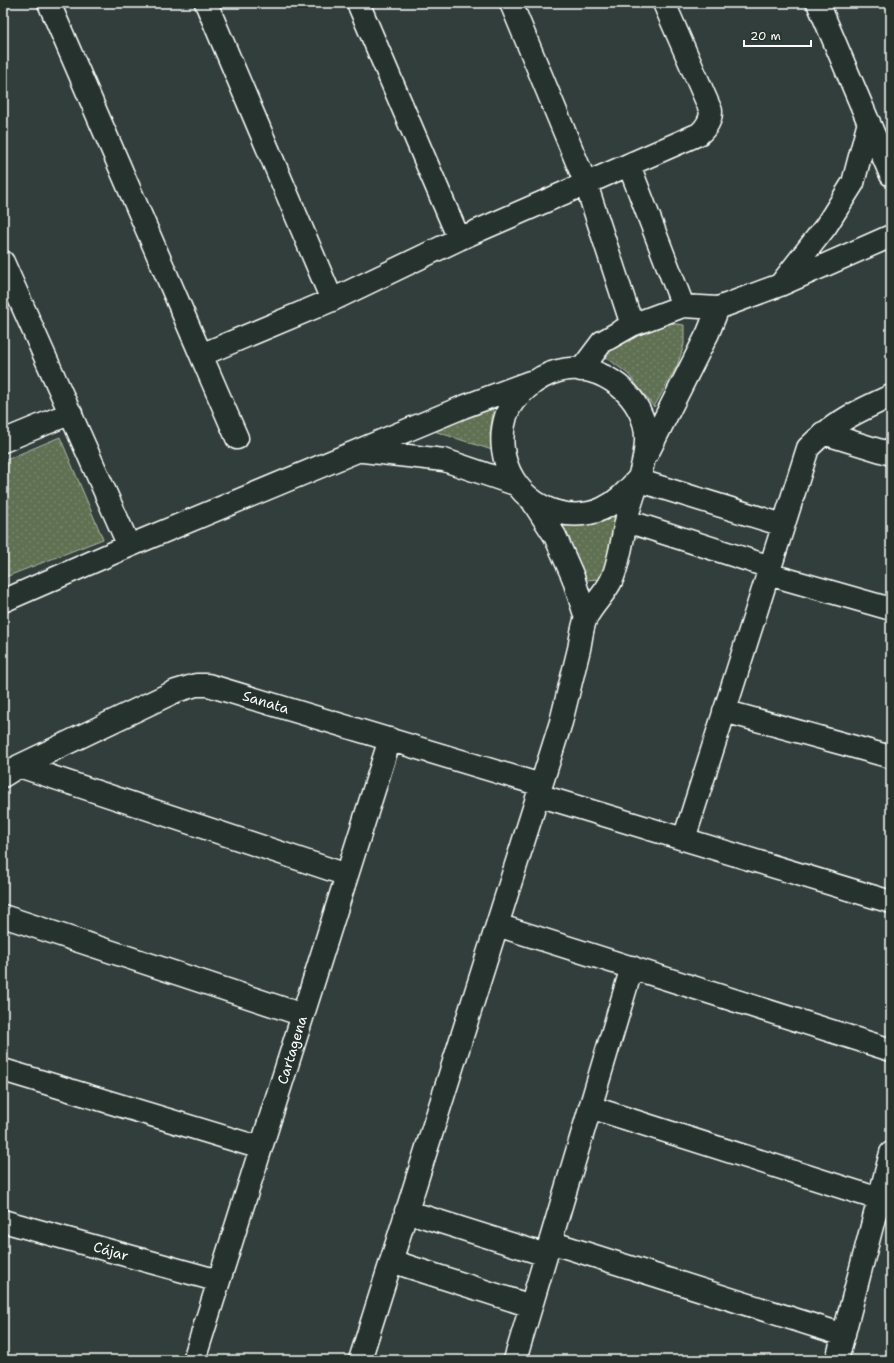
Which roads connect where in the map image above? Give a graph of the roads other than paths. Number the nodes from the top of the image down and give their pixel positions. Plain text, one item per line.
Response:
1 (49, 3) edge
2 (206, 3) edge
3 (358, 3) edge
4 (511, 3) edge
5 (664, 3) edge
6 (818, 3) edge
7 (869, 122) junction
8 (630, 165) junction
9 (891, 175) edge
10 (586, 184) junction
11 (891, 236) edge
12 (459, 239) junction
13 (3, 262) edge
14 (780, 285) junction
15 (332, 300) junction
16 (683, 306) junction
17 (718, 308) junction
18 (632, 325) junction
19 (201, 355) junction
20 (580, 370) junction
21 (537, 379) junction
22 (891, 396) edge
23 (71, 413) junction
24 (823, 433) junction
25 (237, 438) dead end
26 (3, 441) edge
27 (360, 450) junction
28 (891, 454) edge
29 (646, 457) junction
30 (637, 480) junction
31 (515, 484) junction
32 (532, 501) junction
33 (626, 521) junction
34 (783, 526) junction
35 (130, 546) junction
36 (769, 570) junction
37 (4, 602) edge
38 (891, 609) edge
39 (586, 618) junction
40 (724, 711) junction
41 (390, 739) junction
42 (891, 757) edge
43 (11, 771) edge
44 (539, 790) junction
45 (684, 839) junction
46 (347, 875) junction
47 (891, 902) edge
48 (3, 916) edge
49 (497, 925) junction
50 (632, 967) junction
51 (303, 1015) junction
52 (891, 1050) edge
53 (3, 1070) edge
54 (590, 1107) junction
55 (261, 1148) junction
56 (891, 1153) edge
57 (879, 1199) junction
58 (406, 1211) junction
59 (3, 1221) edge
60 (548, 1249) junction
61 (390, 1261) junction
62 (219, 1281) junction
63 (531, 1306) junction
64 (844, 1335) junction
65 (194, 1360) edge
66 (360, 1360) edge
67 (515, 1360) edge
68 (837, 1360) edge

1 - 19 street
2 - 15 street
3 - 12 street
4 - 10 street
5 - 8 street
6 - 7 street
7 - 9 street
7 - 14 street
8 - 10 street
8 - 16 street
10 - 12 street
10 - 18 street
11 - 14 street
12 - 15 street
13 - 23 street
14 - 17 street
15 - 19 street
16 - 17 street
16 - 18 street
17 - 29 street
18 - 20 street
19 - 25 street
20 - 21 street
20 - 29 street
21 - 27 street
21 - 31 street
22 - 24 street
23 - 26 street
23 - 35 street
24 - 28 street
24 - 34 street
27 - 31 street
27 - 35 street
29 - 30 street
30 - 32 street
30 - 33 street
30 - 34 street
31 - 32 street
32 - 39 street
33 - 36 street
33 - 39 street
34 - 36 street
35 - 37 street
36 - 38 street
36 - 40 street
39 - 44 street
40 - 42 street
40 - 45 street
41 - 43 street, Sanata
41 - 44 street, Sanata
41 - 46 street, Cartagena
43 - 46 street
44 - 45 street, Sanata
44 - 49 street
45 - 47 street, Sanata
46 - 51 street, Cartagena
48 - 51 street
49 - 50 street
49 - 58 street
50 - 52 street
50 - 54 street
51 - 55 street, Cartagena
53 - 55 street
54 - 57 street
54 - 60 street
55 - 62 street, Cartagena
56 - 57 street
57 - 64 street
58 - 60 street
58 - 61 street
59 - 62 street, Cájar
60 - 63 street
60 - 64 street
61 - 63 street
61 - 66 street
62 - 65 street, Cartagena
63 - 67 street
64 - 68 street

